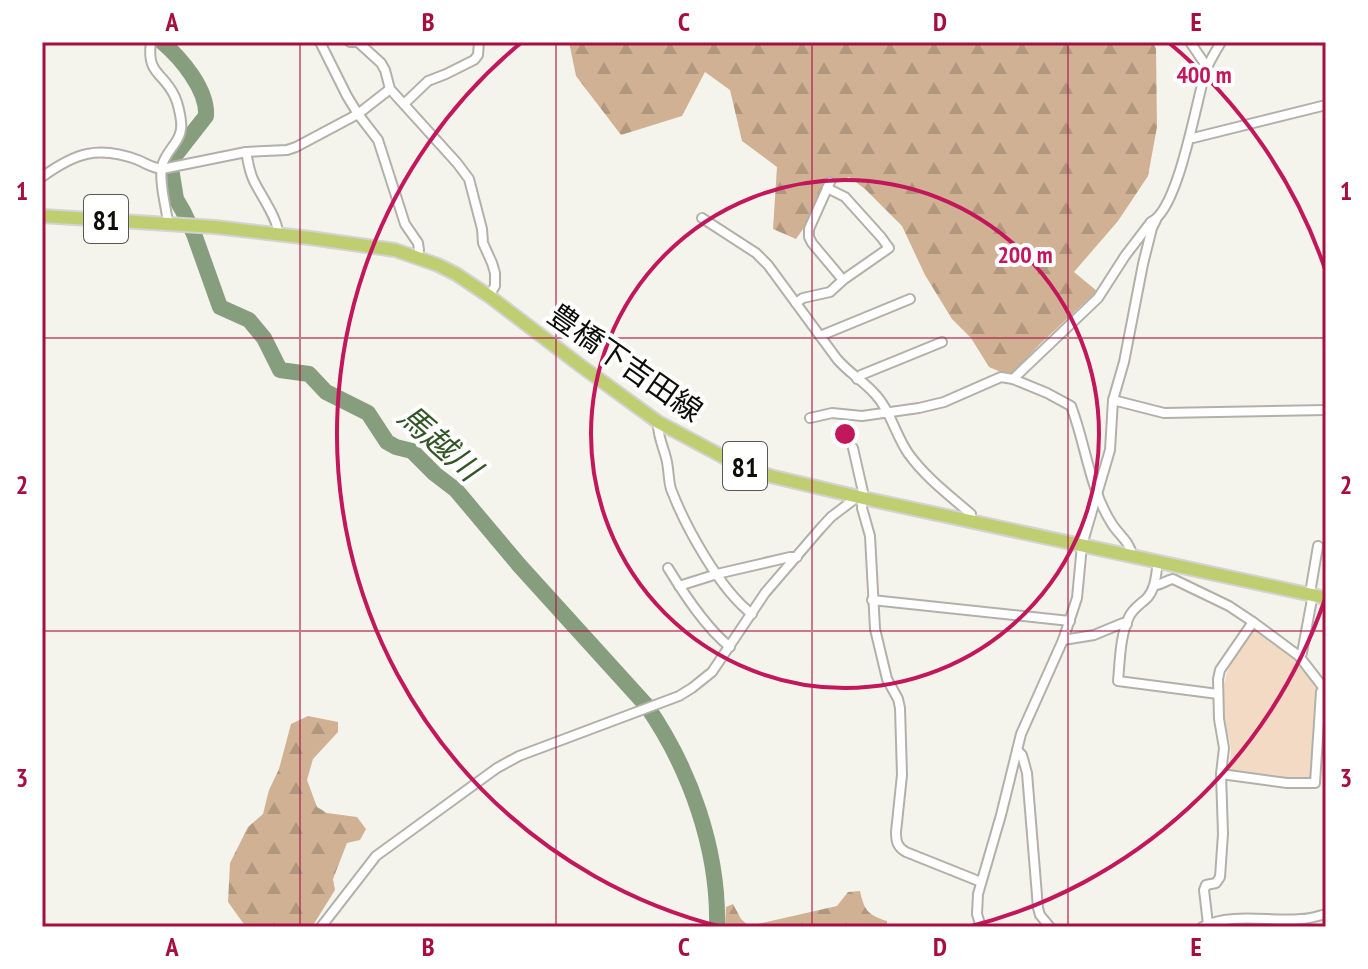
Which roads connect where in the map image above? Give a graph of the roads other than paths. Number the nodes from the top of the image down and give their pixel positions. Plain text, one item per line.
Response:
1 (151, 42) edge
2 (320, 42) edge
3 (350, 42) edge
4 (479, 42) edge
5 (1190, 42) edge
6 (1221, 42) edge
7 (1207, 67) junction
8 (390, 89) junction
9 (404, 104) junction
10 (1326, 105) edge
11 (358, 114) junction
12 (1190, 136) junction
13 (246, 152) junction
14 (167, 168) junction
15 (42, 177) edge
16 (42, 216) edge
17 (702, 218) dead end
18 (1156, 220) junction
19 (169, 223) junction
20 (278, 234) junction
21 (417, 257) junction
22 (843, 280) junction
23 (489, 296) junction
24 (910, 299) dead end
25 (796, 303) junction
26 (820, 336) junction
27 (942, 342) dead end
28 (857, 379) junction
29 (1013, 379) junction
30 (1113, 400) junction
31 (1326, 410) edge
32 (888, 413) junction
33 (810, 418) dead end
34 (658, 422) junction
35 (853, 448) dead end
36 (1097, 496) junction
37 (858, 497) junction
38 (971, 522) junction
39 (1082, 545) junction
40 (1318, 546) dead end
41 (1132, 555) junction
42 (797, 557) junction
43 (1158, 561) junction
44 (668, 568) dead end
45 (717, 574) junction
46 (1155, 585) junction
47 (679, 586) junction
48 (1311, 594) junction
49 (1326, 598) edge
50 (872, 600) junction
51 (752, 614) junction
52 (1070, 621) junction
53 (1253, 622) junction
54 (1127, 624) junction
55 (1063, 640) junction
56 (730, 647) junction
57 (1299, 656) junction
58 (1325, 690) edge
59 (1218, 694) junction
60 (1017, 750) junction
61 (1221, 774) junction
62 (981, 882) junction
63 (1326, 914) edge
64 (1205, 925) edge
65 (321, 927) edge
66 (981, 927) edge
67 (1050, 927) edge

1 - 14 street
2 - 11 street
3 - 8 street
4 - 9 street
5 - 7 street
6 - 7 street
7 - 12 street
8 - 9 street
8 - 11 street
9 - 23 street
10 - 12 street
11 - 13 street
11 - 21 street
12 - 18 street
13 - 14 street
13 - 20 street
14 - 15 street
14 - 19 street
16 - 19 main road, 豊橋下吉田線 / 81
17 - 25 street
18 - 29 street
18 - 30 street
19 - 20 main road, 豊橋下吉田線 / 81
20 - 21 main road, 豊橋下吉田線 / 81
21 - 23 main road, 豊橋下吉田線 / 81
22 - 22 street
22 - 25 street
23 - 34 main road, 豊橋下吉田線 / 81
24 - 26 street
25 - 26 street
26 - 28 street
27 - 28 street
28 - 32 street
29 - 32 street
29 - 36 street
30 - 31 street
30 - 36 street
32 - 33 street
32 - 38 street
34 - 37 main road, 豊橋下吉田線 / 81
34 - 45 street
35 - 37 street
36 - 39 street
36 - 41 street
37 - 38 main road, 豊橋下吉田線 / 81
37 - 42 street
37 - 50 street
38 - 39 main road, 豊橋下吉田線 / 81
39 - 41 main road, 豊橋下吉田線 / 81
39 - 52 street
40 - 48 street
41 - 43 main road, 豊橋下吉田線 / 81
42 - 45 street
42 - 51 street
43 - 46 street
43 - 48 main road, 豊橋下吉田線 / 81
44 - 47 street
45 - 47 street
45 - 51 street
46 - 53 street
46 - 54 street
47 - 56 street
48 - 49 main road, 豊橋下吉田線 / 81
48 - 57 street
50 - 52 street
50 - 62 street
51 - 56 street
52 - 55 street
53 - 57 street
53 - 59 street
54 - 55 street
54 - 59 street
55 - 60 street
56 - 65 street
57 - 58 street
58 - 61 street
59 - 61 street
60 - 62 street
60 - 67 street
61 - 64 street
62 - 66 street
63 - 64 street

